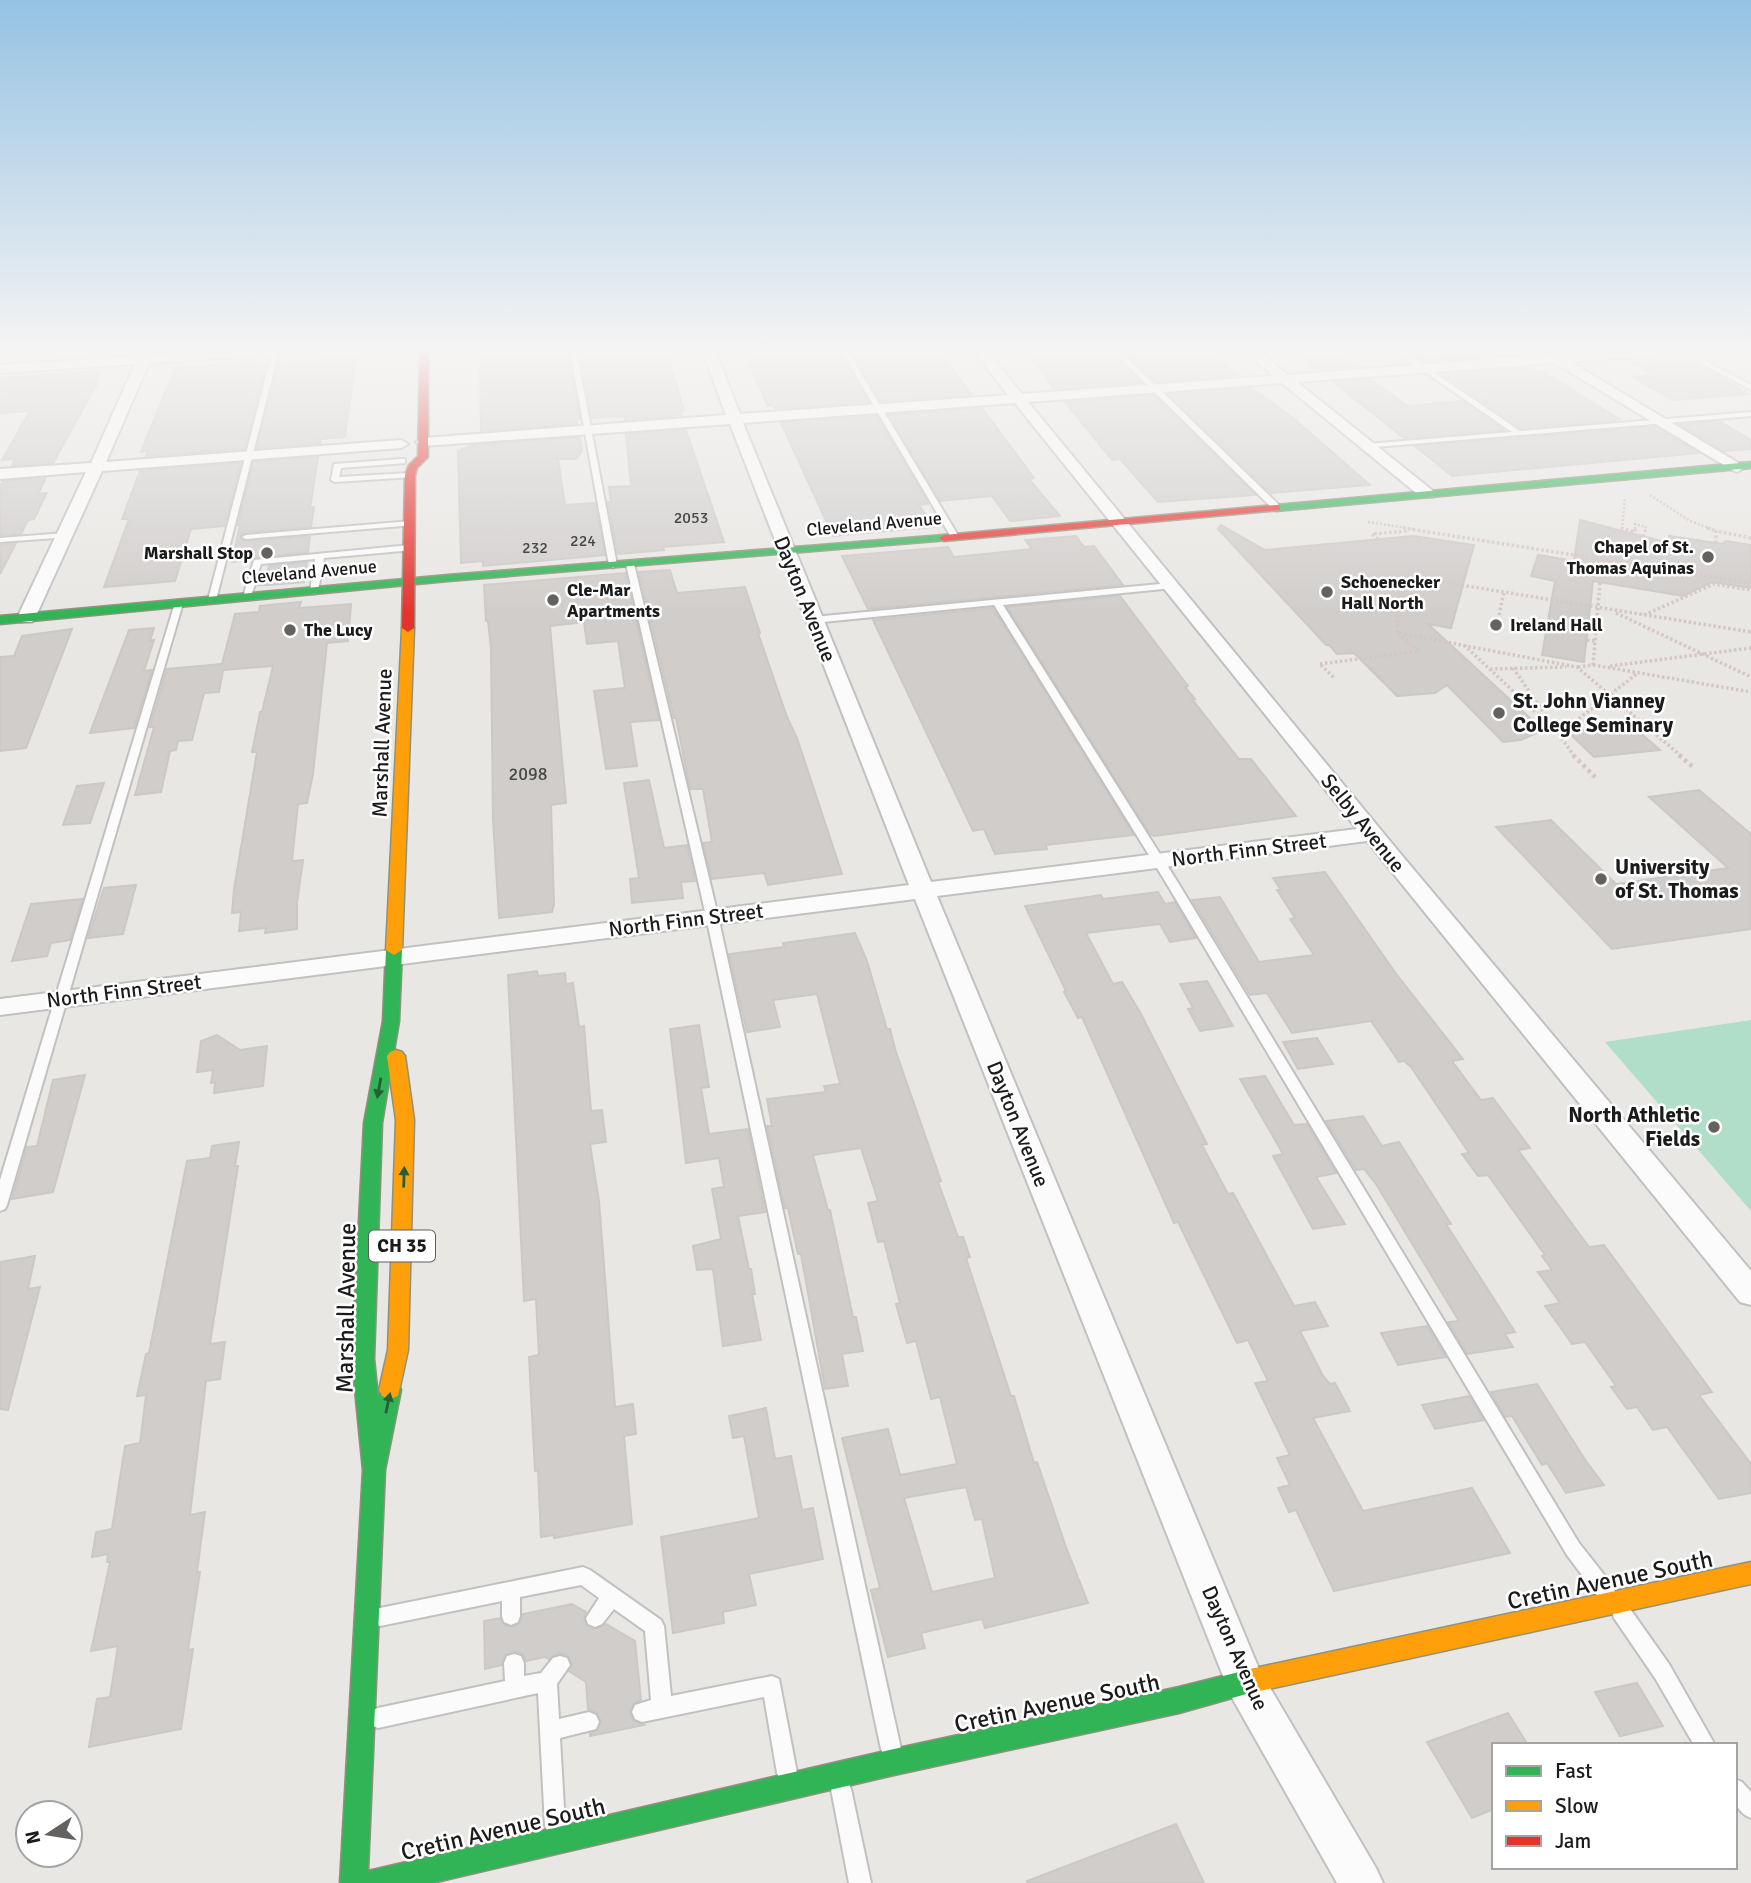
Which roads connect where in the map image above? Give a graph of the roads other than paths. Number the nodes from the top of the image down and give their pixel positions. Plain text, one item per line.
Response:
1 (108, 438) edge
2 (253, 438) edge
3 (401, 438) edge
4 (423, 438) edge
5 (475, 438) edge
6 (588, 438) edge
7 (742, 438) edge
8 (896, 438) edge
9 (1050, 438) edge
10 (1205, 438) edge
11 (1357, 438) edge
12 (1471, 438) edge
13 (1693, 438) edge
14 (423, 442) junction
15 (401, 444) junction
16 (1367, 446) junction
17 (248, 455) junction
18 (1744, 466) edge
19 (95, 467) junction
20 (408, 468) junction
21 (0, 474) edge
22 (1427, 494) junction
23 (1276, 508) junction
24 (1119, 522) junction
25 (411, 523) junction
26 (66, 535) junction
27 (246, 537) dead end
28 (955, 537) junction
29 (0, 540) edge
30 (410, 548) junction
31 (785, 550) junction
32 (320, 556) junction
33 (622, 564) junction
34 (312, 576) junction
35 (266, 577) dead end
36 (410, 582) junction
37 (250, 584) junction
38 (1170, 586) junction
39 (212, 600) junction
40 (178, 603) junction
41 (998, 604) junction
42 (26, 618) junction
43 (0, 620) edge
44 (813, 620) junction
45 (1372, 834) junction
46 (1159, 861) junction
47 (923, 890) junction
48 (712, 916) junction
49 (394, 956) junction
50 (60, 999) junction
51 (0, 1007) edge
52 (391, 1021) junction
53 (0, 1206) edge
54 (1751, 1293) edge
55 (374, 1470) junction
56 (1751, 1573) edge
57 (511, 1591) junction
58 (612, 1597) junction
59 (1614, 1602) junction
60 (511, 1616) dead end
61 (595, 1618) dead end
62 (366, 1620) junction
63 (514, 1663) dead end
64 (1245, 1682) junction
65 (515, 1687) junction
66 (362, 1722) junction
67 (589, 1722) dead end
68 (549, 1731) junction
69 (1704, 1743) edge
70 (894, 1762) junction
71 (838, 1775) junction
72 (790, 1786) junction
73 (1737, 1791) edge
74 (1751, 1808) edge
75 (556, 1840) junction
76 (354, 1883) edge
77 (373, 1883) edge
78 (860, 1883) edge
79 (1361, 1883) edge

1 - 19 street
2 - 17 lane
3 - 15 main road, Marshall Avenue / CH 35
4 - 14 main road, Marshall Avenue / CH 35
5 - 14 street
6 - 33 lane
7 - 31 street, Dayton Avenue
8 - 28 lane
9 - 24 street, Selby Avenue
10 - 23 lane
11 - 16 street
12 - 16 lane
13 - 18 street
14 - 20 main road, Marshall Avenue / CH 35
15 - 17 street
15 - 20 main road, Marshall Avenue / CH 35
16 - 22 street
17 - 19 street
17 - 39 lane
18 - 22 main road, Cleveland Avenue
19 - 21 street
19 - 26 street
20 - 20 lane
20 - 25 main road, Marshall Avenue / CH 35
22 - 23 main road, Cleveland Avenue
23 - 24 main road, Cleveland Avenue
24 - 28 main road, Cleveland Avenue
24 - 38 street, Selby Avenue
25 - 27 lane
25 - 30 main road, Marshall Avenue / CH 35
26 - 29 lane
26 - 42 street
28 - 31 main road, Cleveland Avenue
30 - 32 lane
30 - 36 main road, Marshall Avenue / CH 35
31 - 33 main road, Cleveland Avenue
31 - 44 street, Dayton Avenue
32 - 34 lane
32 - 37 lane
33 - 36 main road, Cleveland Avenue
33 - 48 lane
34 - 36 main road, Cleveland Avenue
34 - 37 main road, Cleveland Avenue
35 - 37 lane
36 - 49 main road, Marshall Avenue / CH 35
37 - 39 main road, Cleveland Avenue
38 - 41 lane
38 - 45 street, Selby Avenue
39 - 40 main road, Cleveland Avenue
40 - 42 main road, Cleveland Avenue
40 - 50 lane
41 - 44 lane
41 - 46 lane
42 - 43 main road, Cleveland Avenue
44 - 47 street, Dayton Avenue
45 - 46 street, North Finn Street
45 - 54 street, Selby Avenue
46 - 47 street, North Finn Street
46 - 59 lane
47 - 48 street, North Finn Street
47 - 64 street, Dayton Avenue
48 - 49 street, North Finn Street
48 - 70 lane
49 - 50 street, North Finn Street
49 - 52 main road, Marshall Avenue / CH 35
50 - 51 street, North Finn Street
50 - 53 lane
52 -> 55 main road, Marshall Avenue / CH 35
55 -> 52 main road, Marshall Avenue / CH 35
55 - 62 main road, Marshall Avenue / CH 35
56 - 59 main road, Cretin Avenue South
57 - 58 lane
57 - 60 lane
57 - 62 lane
58 - 61 lane
58 - 72 lane
59 - 64 main road, Cretin Avenue South
59 - 69 lane
62 - 66 main road, Marshall Avenue / CH 35
63 - 65 lane
64 - 70 main road, Cretin Avenue South
64 - 79 street, Dayton Avenue
65 - 66 lane
65 - 68 lane
66 - 76 main road, Marshall Avenue / CH 35
67 - 68 lane
68 - 75 lane
70 - 71 main road, Cretin Avenue South
71 - 72 main road, Cretin Avenue South
71 - 78 lane
72 - 75 main road, Cretin Avenue South
73 - 74 lane
75 - 77 main road, Cretin Avenue South

